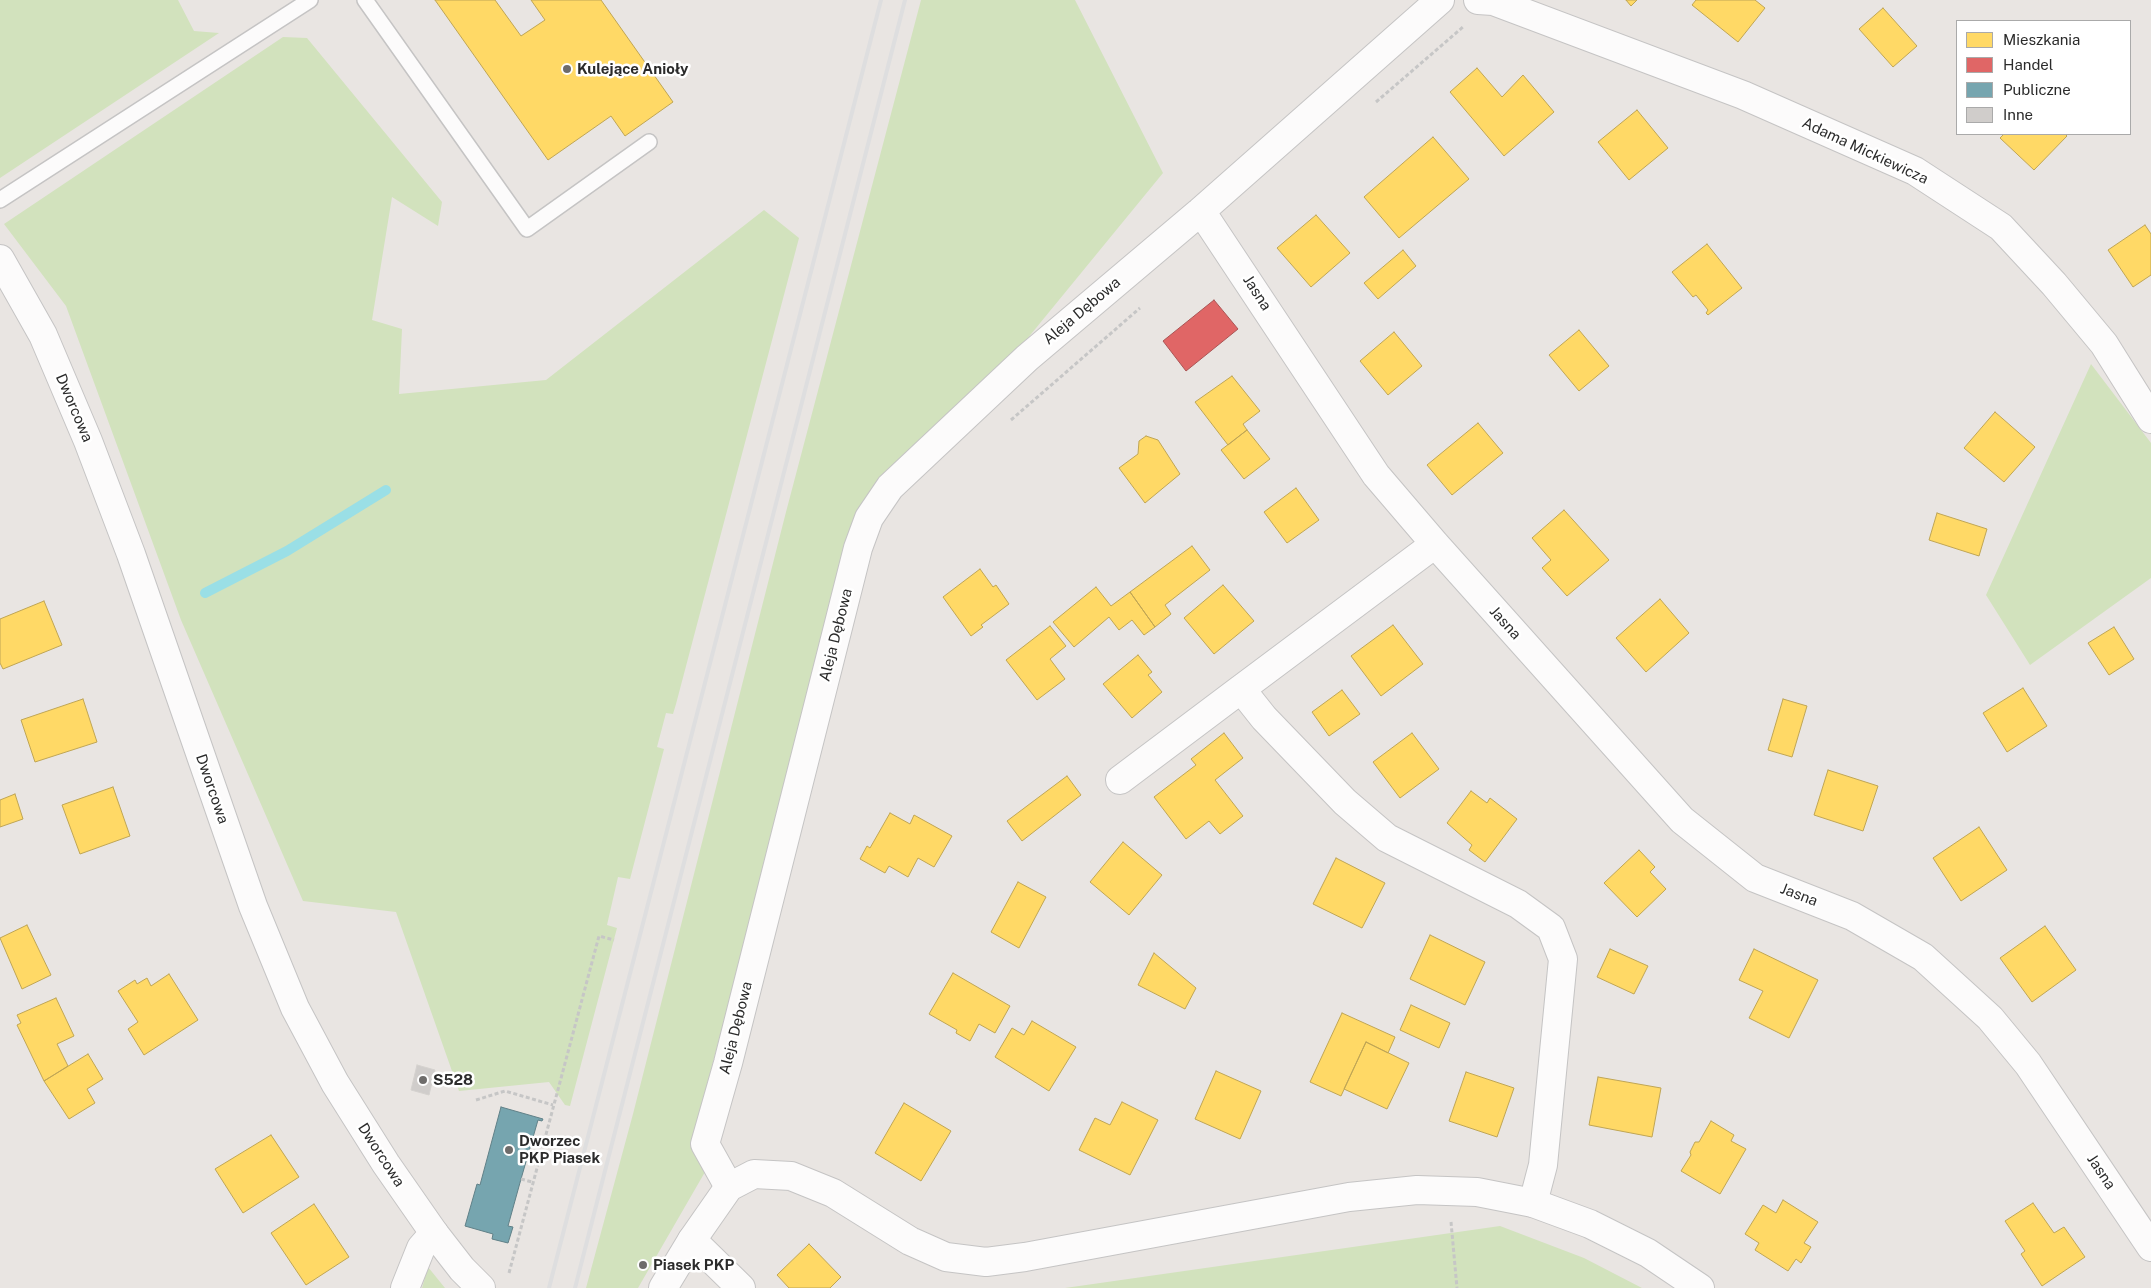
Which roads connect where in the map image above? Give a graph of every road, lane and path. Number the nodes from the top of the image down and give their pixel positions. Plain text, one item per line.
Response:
1 (310, 0) edge
2 (365, 0) edge
3 (1440, 0) edge
4 (1485, 0) edge
5 (649, 142) dead end
6 (0, 200) edge
7 (1201, 211) junction
8 (0, 259) edge
9 (1140, 307) dead end
10 (2151, 419) edge
11 (1010, 421) dead end
12 (1435, 544) junction
13 (1241, 689) junction
14 (1120, 780) dead end
15 (614, 940) dead end
16 (476, 1100) dead end
17 (553, 1105) junction
18 (521, 1179) dead end
19 (533, 1182) junction
20 (729, 1187) junction
21 (1533, 1203) junction
22 (1450, 1216) dead end
23 (434, 1232) junction
24 (692, 1240) junction
25 (2151, 1247) edge
26 (507, 1278) dead end
27 (405, 1288) edge
28 (481, 1288) edge
29 (663, 1288) edge
30 (741, 1288) edge
31 (1457, 1288) edge
32 (1700, 1288) edge

1 - 6 lane
2 - 5 lane
3 - 7 street, Aleja Dębowa
4 - 10 street, Adama Mickiewicza
7 - 12 street, Jasna
7 - 20 street, Aleja Dębowa
8 - 23 street, Dworcowa
9 - 11 path
12 - 13 street
12 - 25 street, Jasna
13 - 14 street
13 - 21 street
15 - 17 path
16 - 17 path
17 - 19 path
18 - 19 path
19 - 26 path
20 - 21 street
20 - 24 street
21 - 32 street
22 - 31 path
23 - 27 street
23 - 28 street, Dworcowa
24 - 29 street
24 - 30 street

